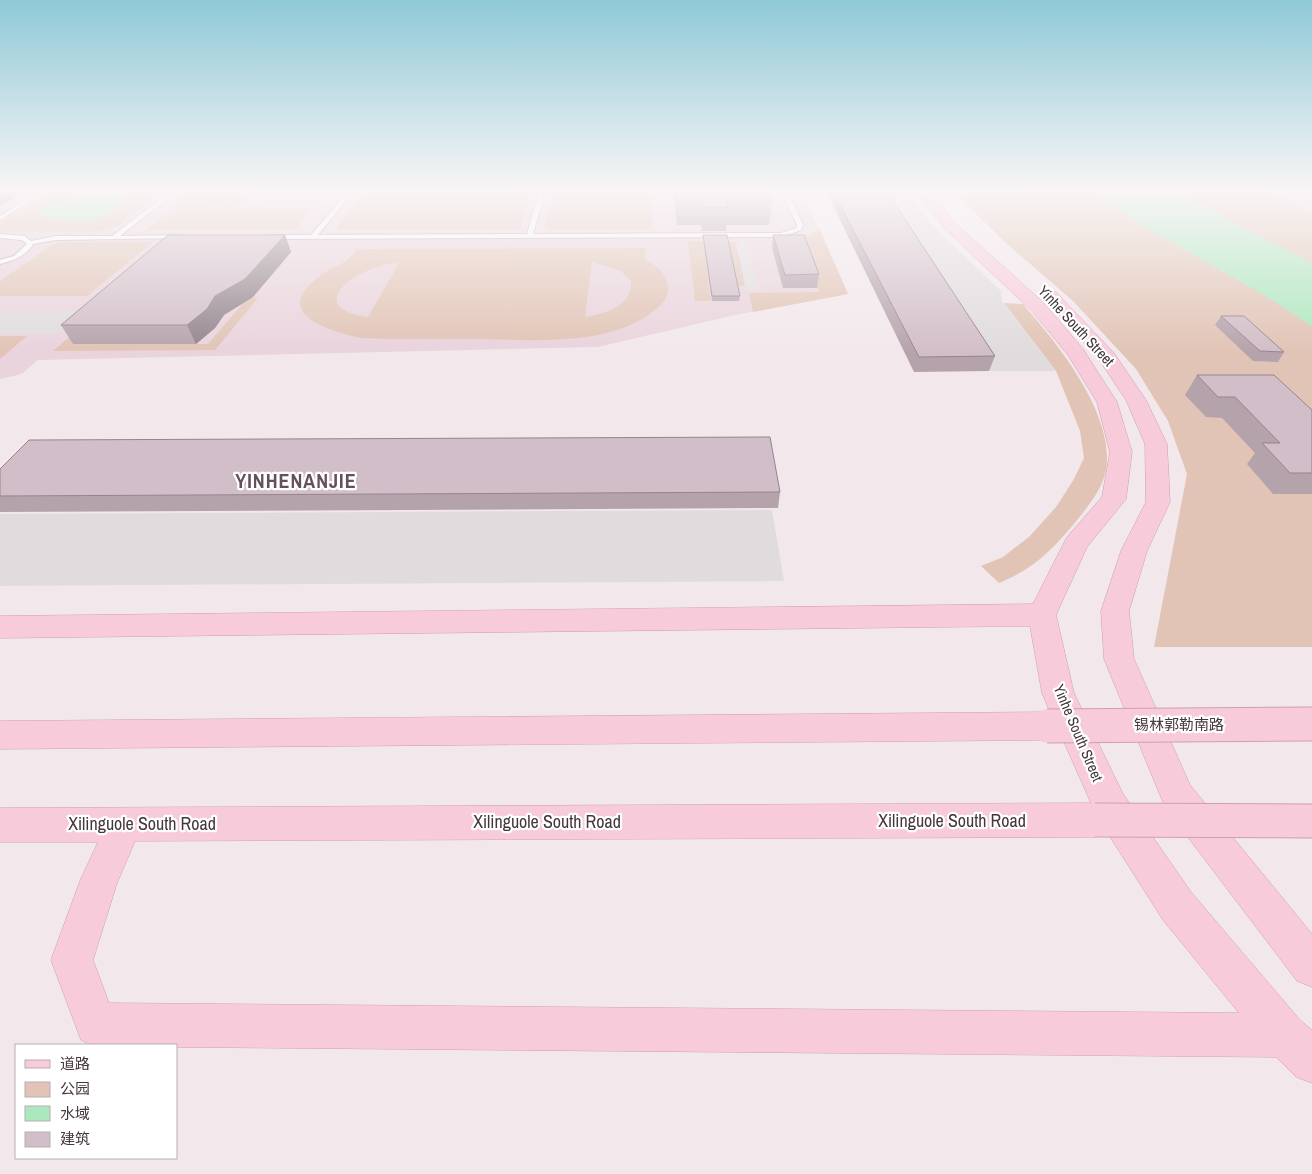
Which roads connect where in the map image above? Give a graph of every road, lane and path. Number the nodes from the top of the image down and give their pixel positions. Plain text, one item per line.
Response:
1 (30, 243) edge
2 (969, 244) edge
3 (990, 244) edge
4 (0, 262) edge
5 (1042, 615) junction
6 (0, 627) edge
7 (1312, 724) edge
8 (0, 735) edge
9 (1312, 821) edge
10 (125, 824) junction
11 (0, 826) edge
12 (1312, 966) edge
13 (1299, 1048) edge

1 - 4 lane
2 - 5 main road, Yinhe South Street
3 - 12 main road, Yinhe South Street
5 - 6 main road
5 - 13 main road, Yinhe South Street
7 - 8 main road, 锡林郭勒南路, bridge
9 - 10 main road, Xilinguole South Road, bridge
10 - 11 main road, Xilinguole South Road
10 - 13 main road

